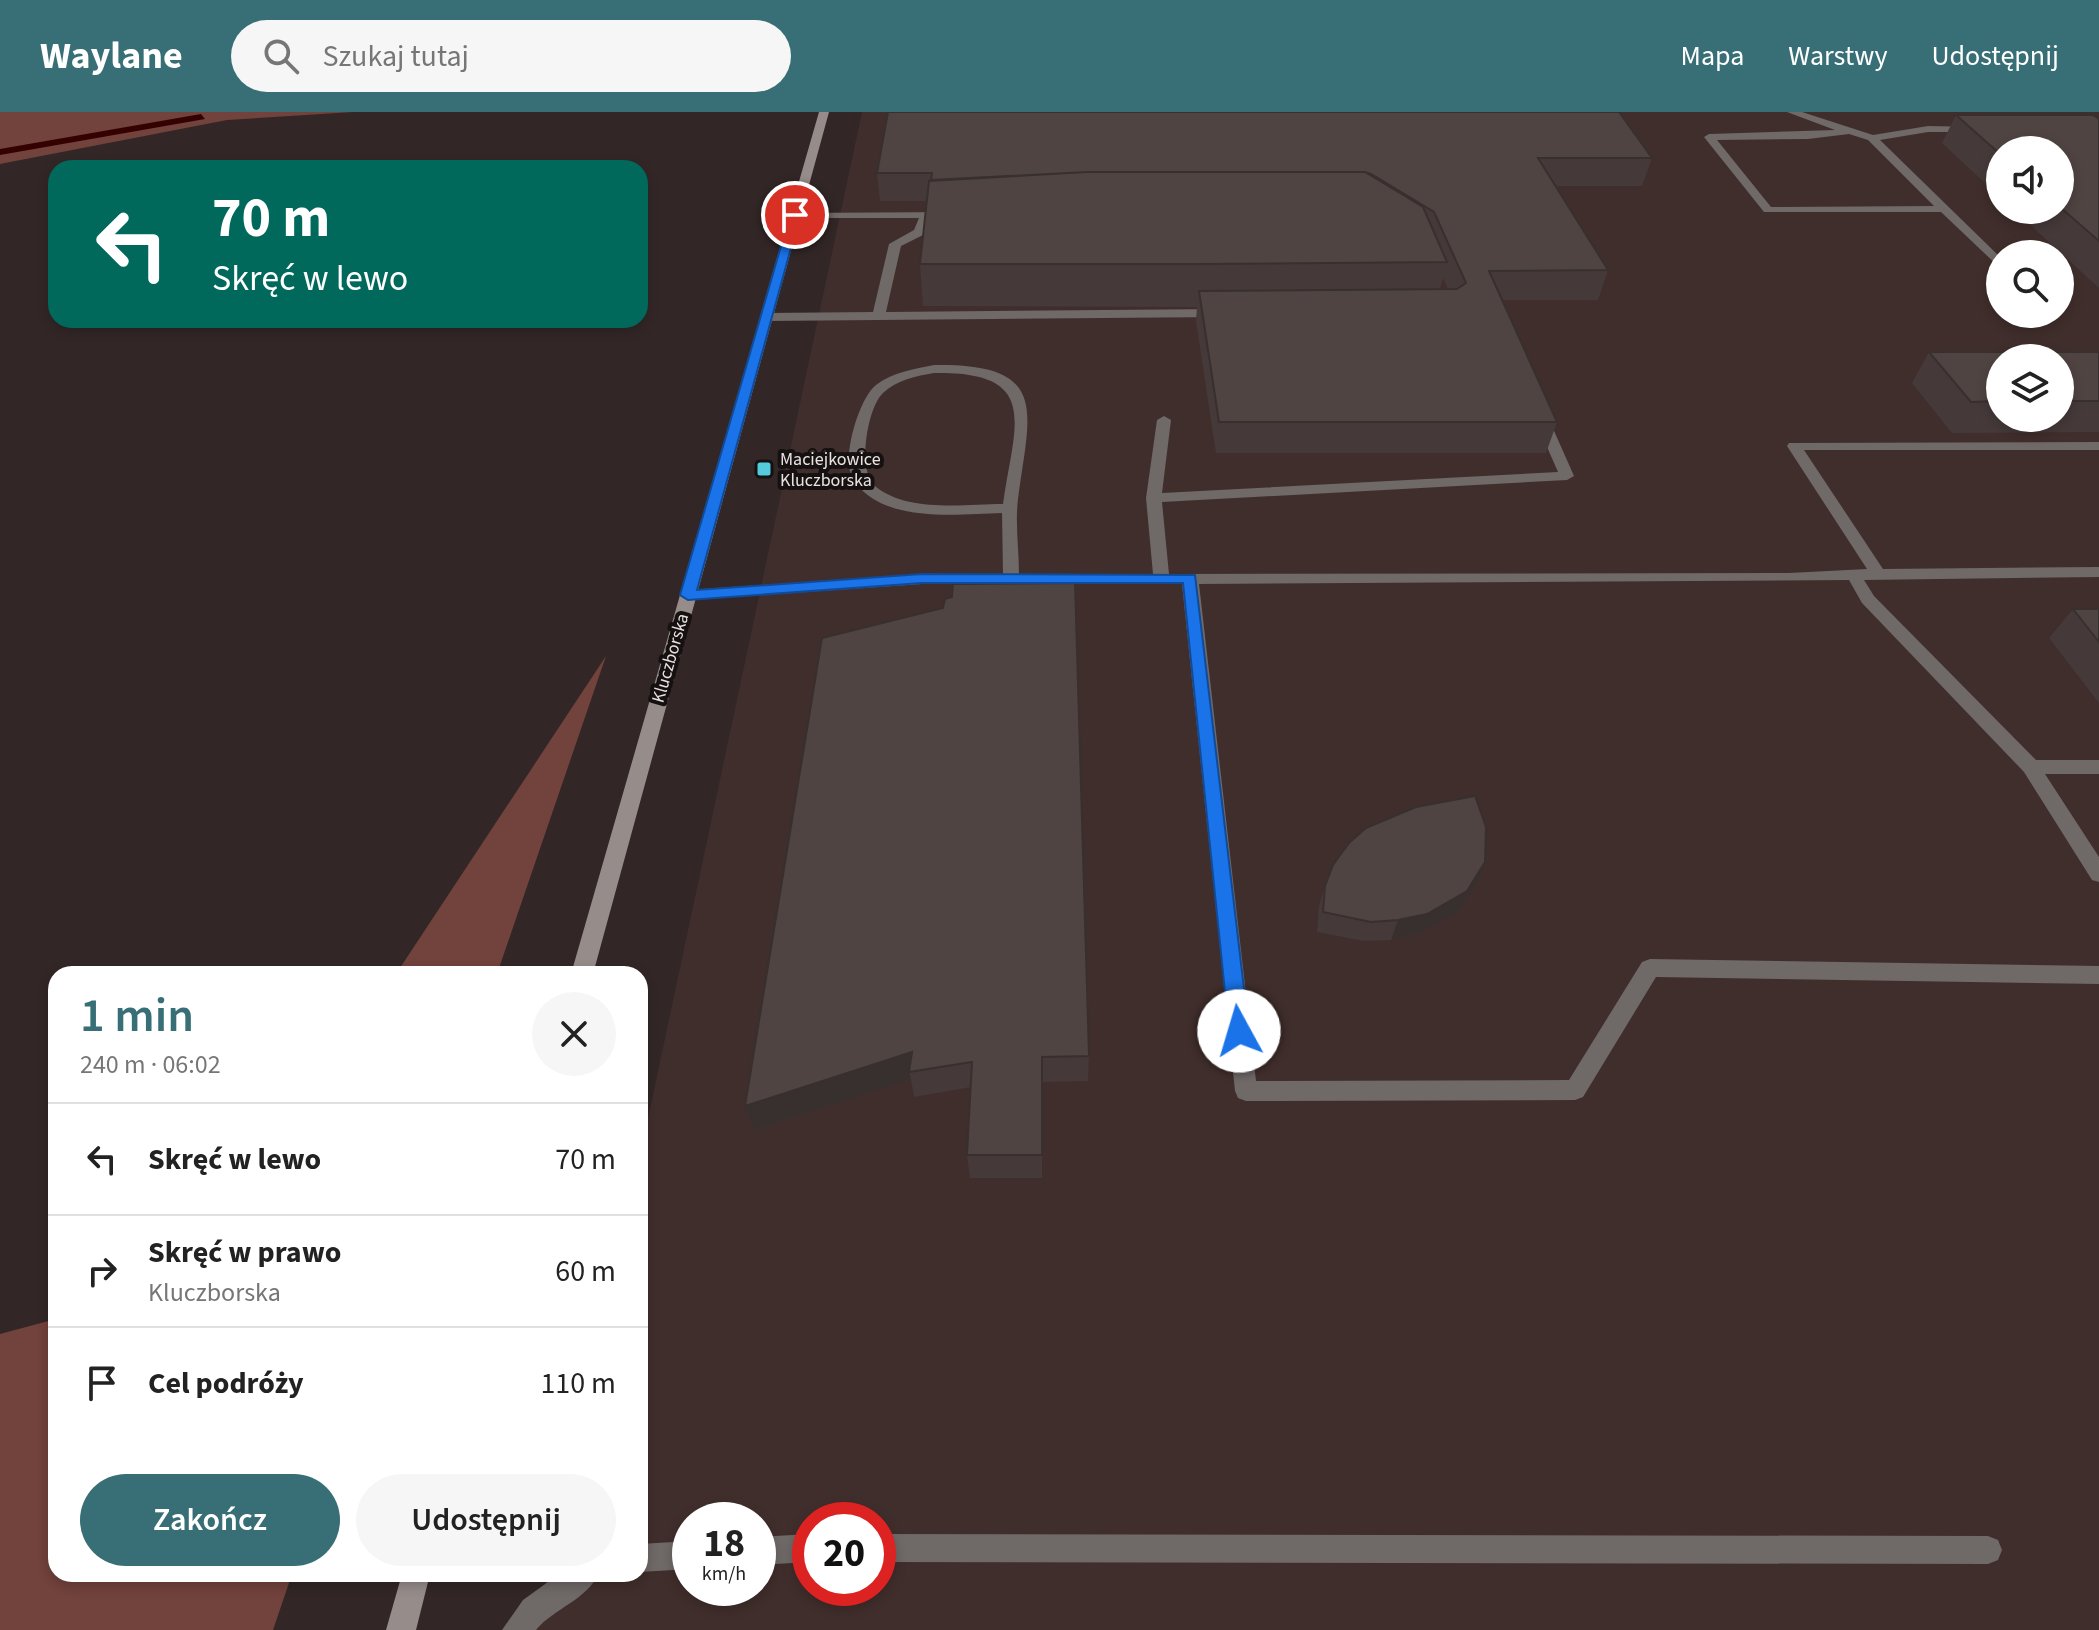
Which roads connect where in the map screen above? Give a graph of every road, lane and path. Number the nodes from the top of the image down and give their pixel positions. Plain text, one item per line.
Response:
1 (824, 112) edge
2 (1792, 112) edge
3 (1991, 129) edge
4 (1849, 131) junction
5 (1872, 138) junction
6 (1945, 209) junction
7 (969, 214) edge
8 (795, 215) junction
9 (925, 216) junction
10 (1986, 250) edge
11 (1243, 313) edge
12 (879, 315) junction
13 (766, 317) junction
14 (1531, 396) edge
15 (1164, 420) dead end
16 (2099, 446) edge
17 (1154, 498) junction
18 (1010, 508) junction
19 (2099, 572) edge
20 (1879, 575) junction
21 (1854, 576) junction
22 (1161, 578) junction
23 (1190, 578) junction
24 (1011, 579) junction
25 (688, 595) junction
26 (2031, 767) junction
27 (2099, 767) edge
28 (2099, 874) edge
29 (584, 966) edge
30 (2099, 975) edge
31 (896, 1548) edge
32 (1988, 1550) dead end
33 (672, 1556) edge
34 (648, 1558) edge
35 (414, 1582) edge
36 (573, 1582) edge
37 (401, 1630) edge
38 (517, 1630) edge

1 - 8 street, Kluczborska
2 - 4 lane
3 - 5 lane
4 - 5 lane
4 - 6 lane
5 - 6 lane
6 - 10 lane
7 - 9 lane
8 - 9 lane
8 - 13 street, Kluczborska
9 - 12 lane
11 - 12 lane
12 - 13 lane
13 - 25 street, Kluczborska
14 - 17 lane
15 - 17 lane
16 - 20 lane
17 - 22 lane
18 - 18 lane
18 - 24 lane
19 - 20 lane
20 - 21 lane
21 - 23 lane
21 - 26 lane
22 - 23 lane
22 - 24 lane
23 - 30 lane
24 - 25 lane
25 - 29 street, Kluczborska
26 - 27 lane
26 - 28 lane
31 - 32 lane
33 - 34 lane
35 - 37 street
36 - 38 lane

